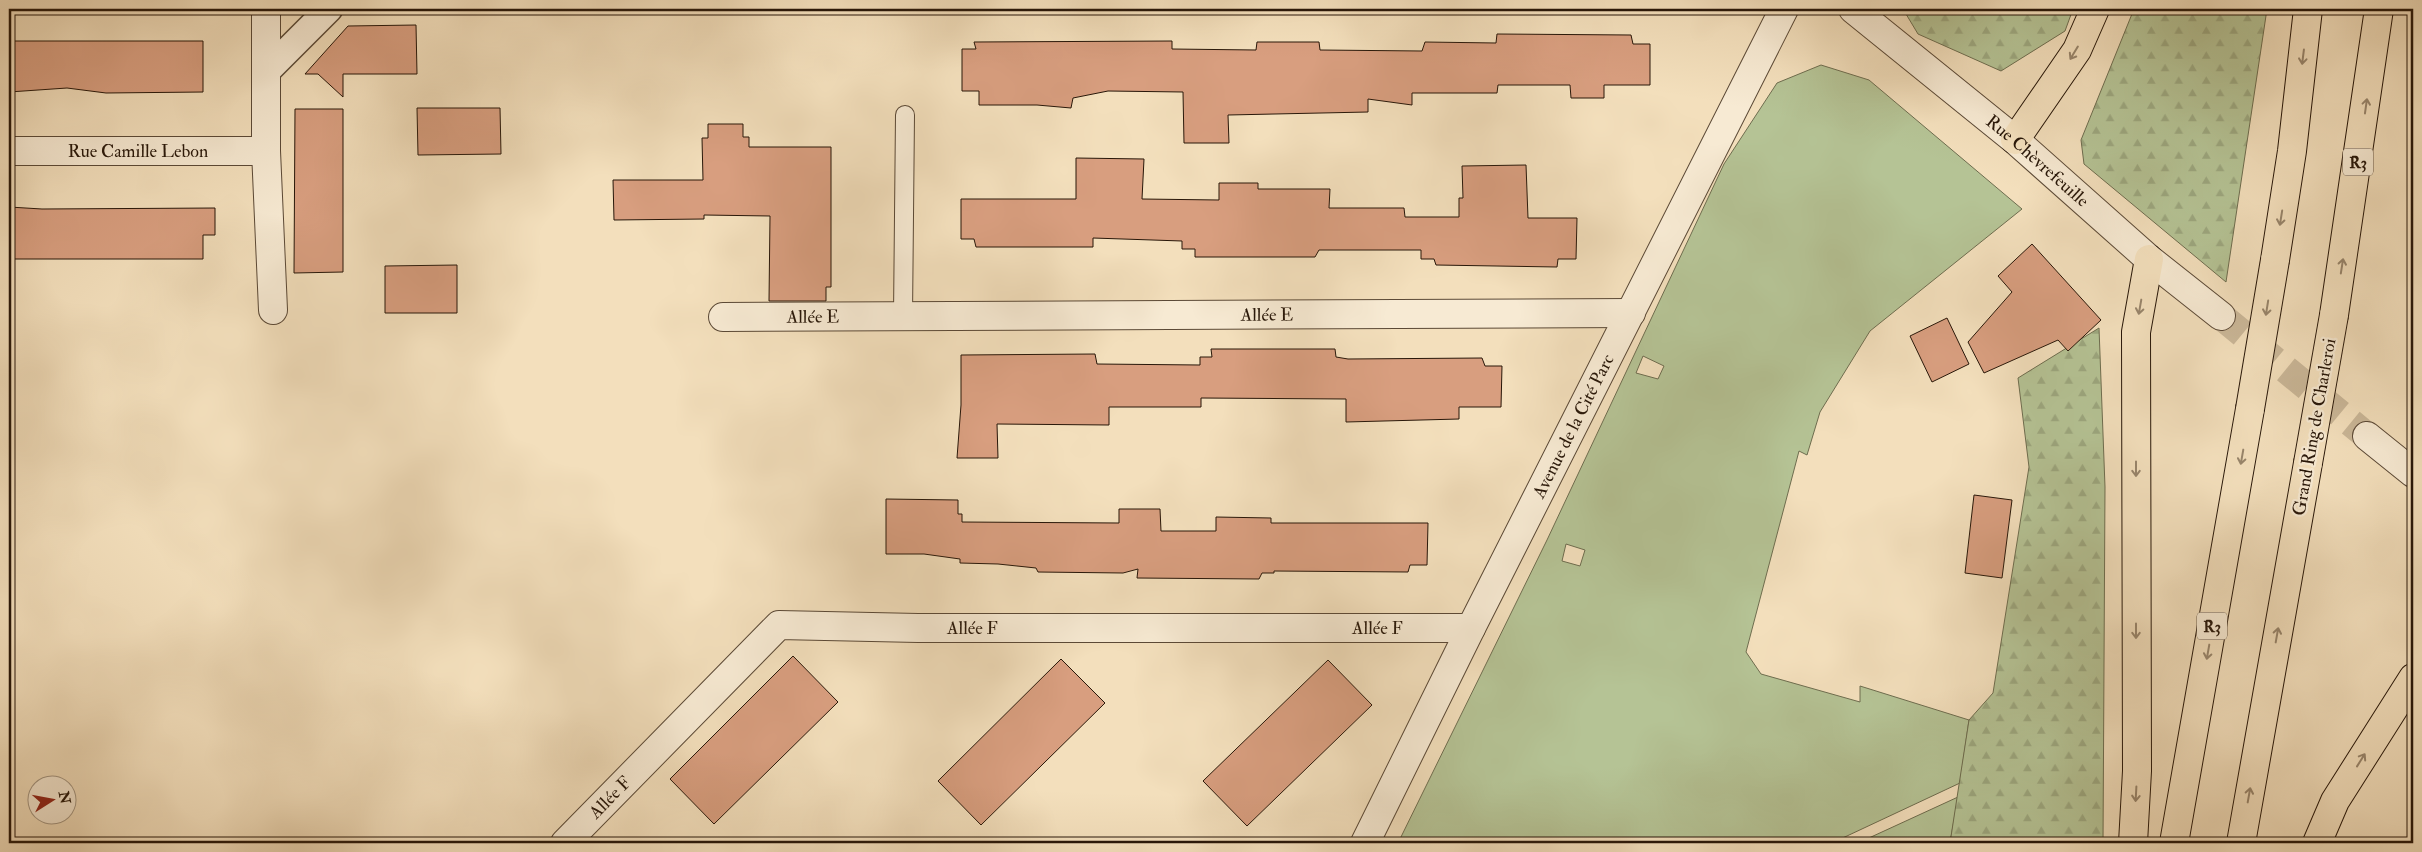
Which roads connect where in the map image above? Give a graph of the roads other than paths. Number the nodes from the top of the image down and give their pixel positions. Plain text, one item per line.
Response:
1 (266, 9) edge
2 (329, 9) edge
3 (1784, 9) edge
4 (1853, 9) edge
5 (2095, 9) edge
6 (2308, 9) edge
7 (2380, 9) edge
8 (266, 72) junction
9 (904, 115) dead end
10 (2014, 140) junction
11 (9, 151) edge
12 (266, 151) junction
13 (2149, 258) junction
14 (272, 310) dead end
15 (1631, 313) junction
16 (903, 316) junction
17 (2221, 316) tunnel mouth
18 (724, 317) dead end
19 (2367, 436) tunnel mouth
20 (2413, 473) edge
21 (1471, 628) junction
22 (2413, 678) edge
23 (565, 843) edge
24 (1365, 843) edge
25 (2134, 843) edge
26 (2174, 843) edge
27 (2240, 843) edge
28 (2317, 843) edge

1 - 8 street
2 - 8 street
3 - 15 street, Avenue de la Cité Parc
4 - 10 street, Rue Chèvrefeuille
5 -> 10 highway
6 -> 26 highway, R3, bridge
27 -> 7 highway, Grand Ring de Charleroi / R3, bridge
8 - 12 street
9 - 16 lane
10 - 13 street, Rue Chèvrefeuille
11 - 12 street, Rue Camille Lebon
12 - 14 street
13 - 17 street, Rue Chèvrefeuille
13 -> 25 highway
15 - 16 street, Allée E
15 - 21 street, Avenue de la Cité Parc
16 - 18 street, Allée E
19 - 20 street
21 - 23 street, Allée F
21 - 24 street, Avenue de la Cité Parc
28 -> 22 highway

